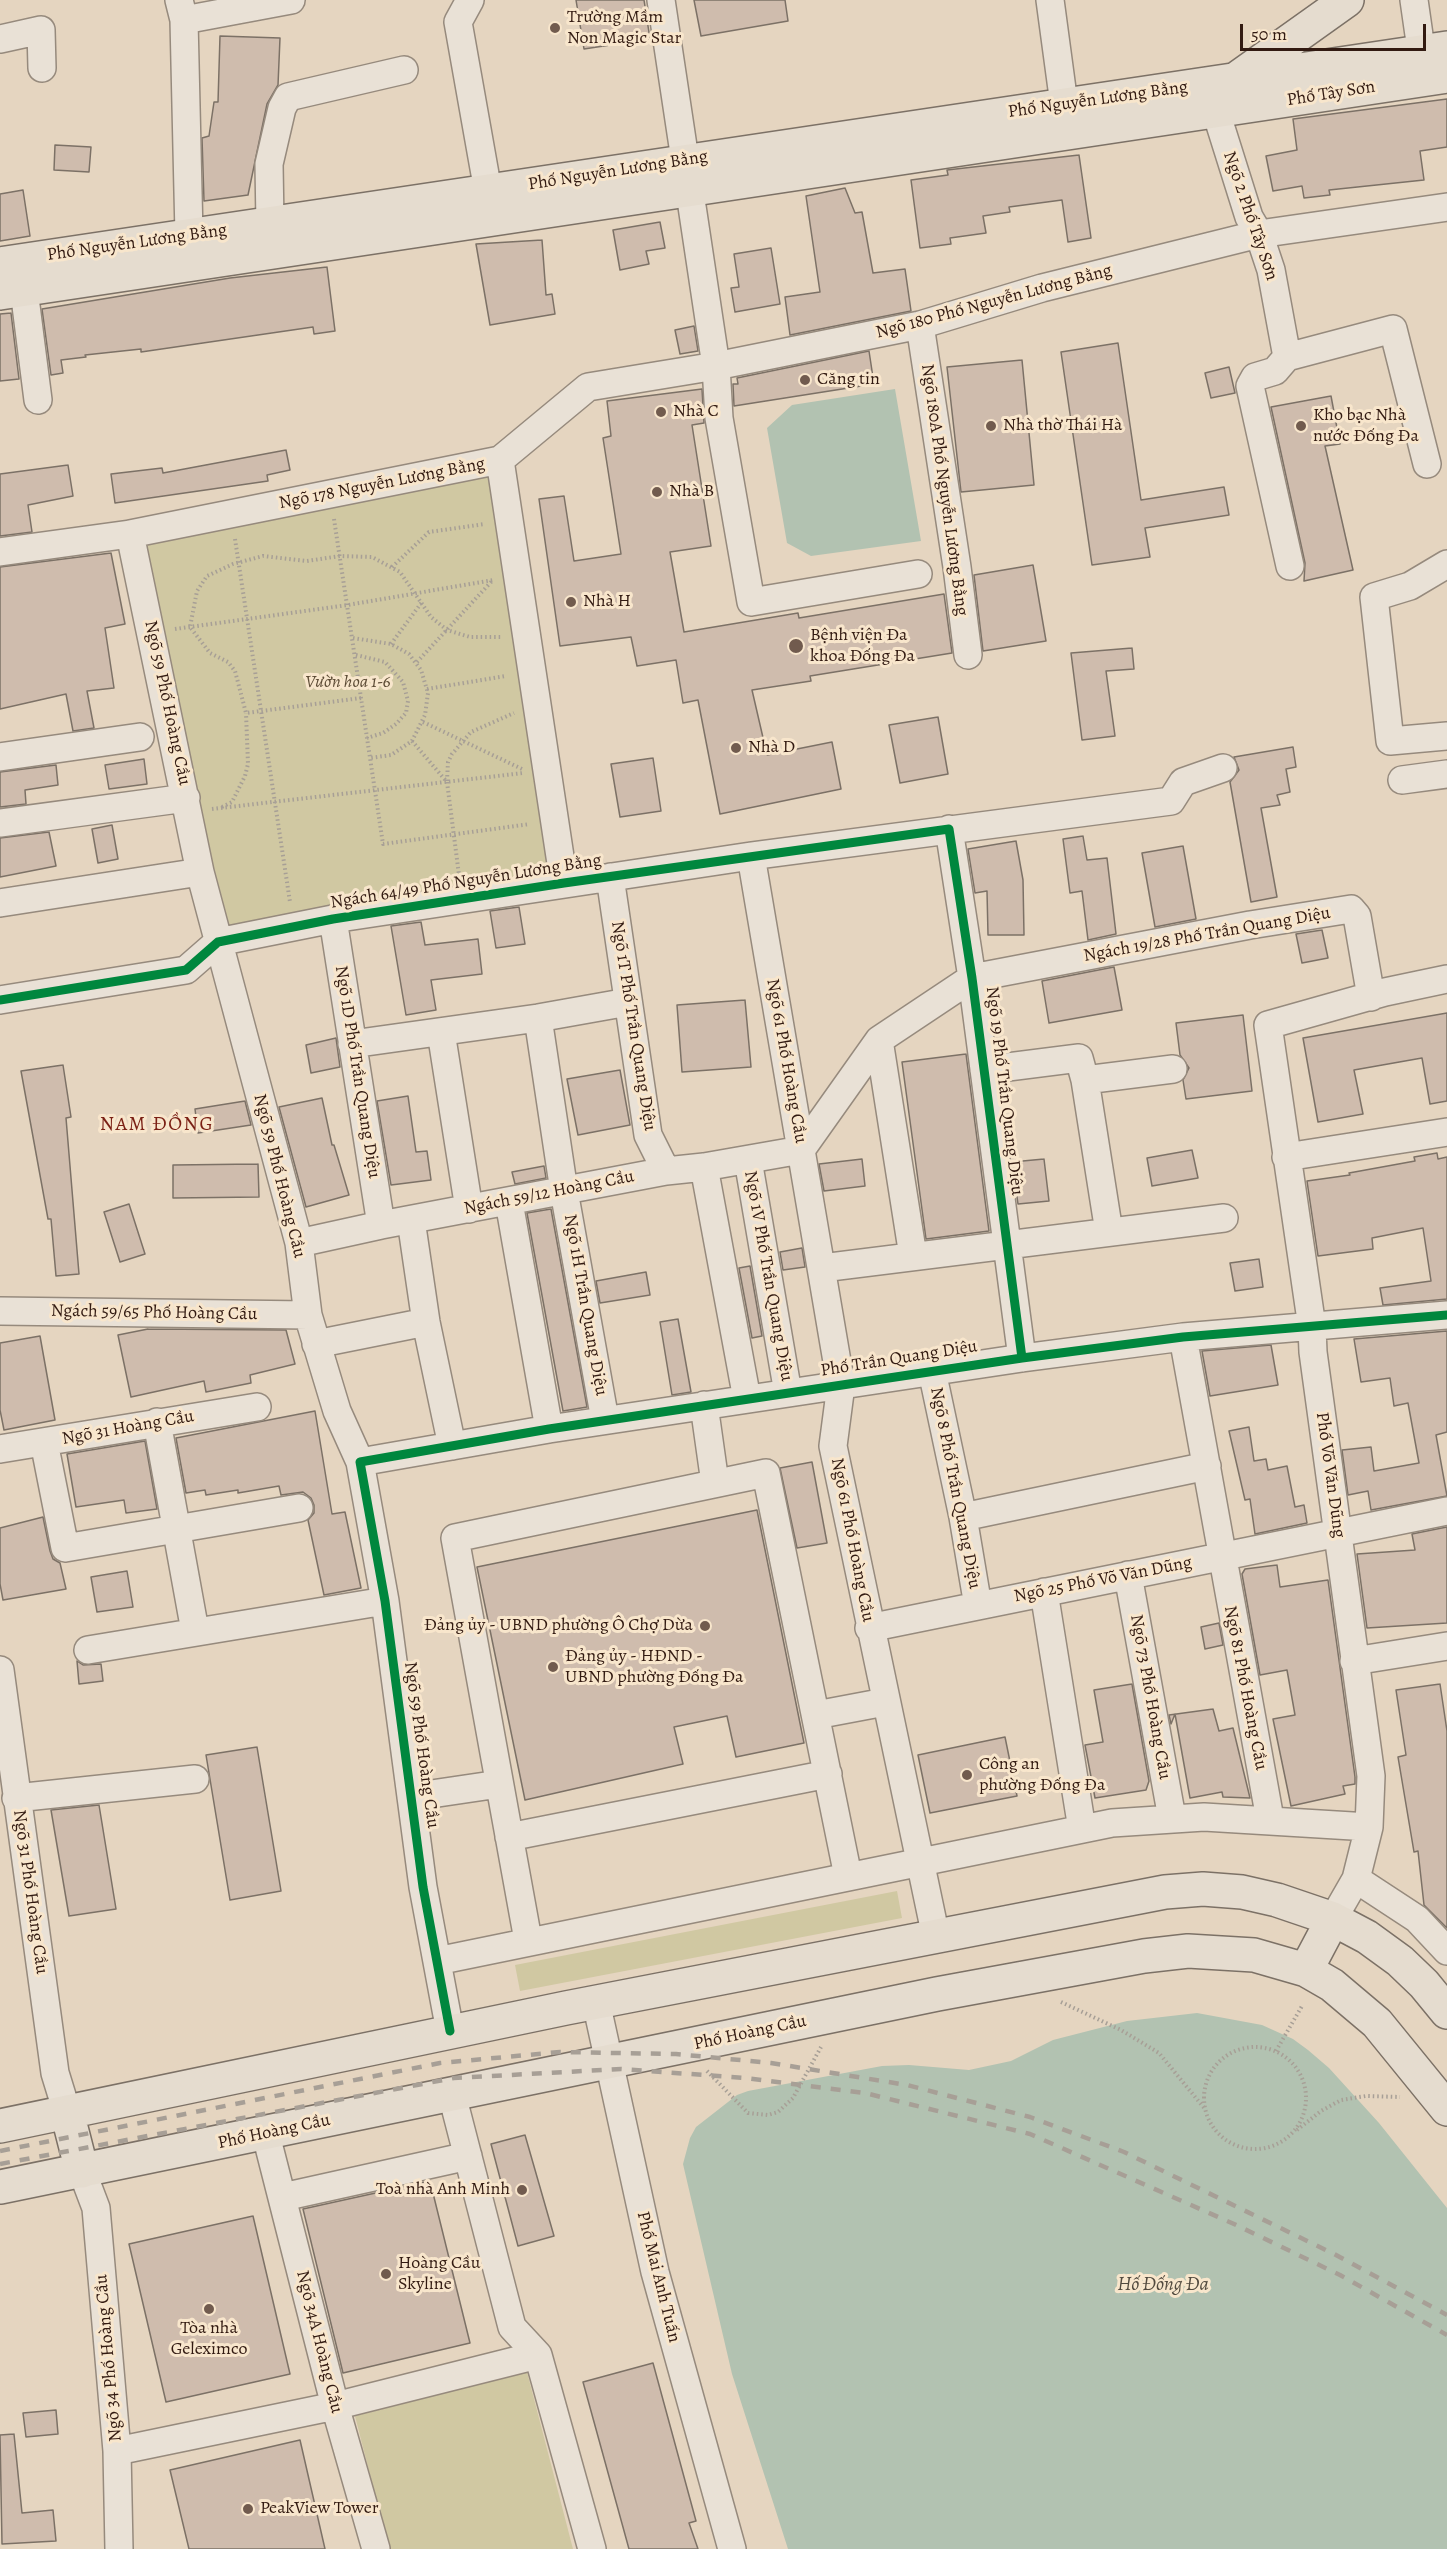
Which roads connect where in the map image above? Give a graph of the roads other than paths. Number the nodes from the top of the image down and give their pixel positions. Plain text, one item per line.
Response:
1 (291, 0) edge
2 (661, 0) edge
3 (1050, 0) edge
4 (1347, 0) edge
5 (1414, 0) edge
6 (460, 7) edge
7 (182, 10) edge
8 (0, 39) edge
9 (1435, 64) edge
10 (42, 68) dead end
11 (404, 70) dead end
12 (1235, 80) junction
13 (1064, 105) junction
14 (1216, 112) junction
15 (686, 176) junction
16 (488, 191) junction
17 (1447, 207) edge
18 (270, 224) junction
19 (1259, 234) junction
20 (189, 236) junction
21 (0, 264) edge
22 (12, 291) edge
23 (920, 325) junction
24 (1287, 357) junction
25 (716, 366) junction
26 (38, 400) dead end
27 (500, 460) junction
28 (1427, 464) dead end
29 (130, 534) junction
30 (0, 552) edge
31 (1447, 564) edge
32 (1290, 566) dead end
33 (918, 574) dead end
34 (968, 655) dead end
35 (1447, 736) edge
36 (140, 737) dead end
37 (0, 757) edge
38 (1223, 768) dead end
39 (1447, 774) edge
40 (1402, 780) dead end
41 (188, 805) junction
42 (0, 823) edge
43 (949, 829) junction
44 (751, 856) junction
45 (200, 872) junction
46 (610, 877) junction
47 (564, 883) junction
48 (0, 903) edge
49 (333, 919) junction
50 (218, 942) junction
51 (972, 978) junction
52 (1447, 980) edge
53 (1371, 997) junction
54 (0, 1000) edge
55 (628, 1002) junction
56 (538, 1018) junction
57 (441, 1032) junction
58 (879, 1040) junction
59 (352, 1044) junction
60 (1173, 1069) dead end
61 (984, 1070) junction
62 (1085, 1080) junction
63 (1447, 1132) edge
64 (801, 1149) junction
65 (1286, 1157) junction
66 (748, 1160) junction
67 (704, 1167) junction
68 (666, 1171) junction
69 (564, 1191) junction
70 (509, 1202) junction
71 (469, 1209) junction
72 (1224, 1218) dead end
73 (411, 1220) junction
74 (381, 1225) junction
75 (1109, 1232) junction
76 (299, 1244) junction
77 (1007, 1245) junction
78 (913, 1256) junction
79 (822, 1268) junction
80 (0, 1311) edge
81 (308, 1315) junction
82 (1447, 1315) edge
83 (426, 1322) junction
84 (1312, 1327) junction
85 (1183, 1337) junction
86 (316, 1344) junction
87 (1022, 1358) junction
88 (932, 1371) junction
89 (841, 1384) junction
90 (788, 1393) junction
91 (747, 1399) junction
92 (704, 1405) junction
93 (257, 1407) dead end
94 (605, 1420) junction
95 (157, 1422) junction
96 (549, 1429) junction
97 (44, 1442) junction
98 (452, 1446) junction
99 (0, 1449) edge
100 (360, 1462) junction
101 (1207, 1466) junction
102 (715, 1483) junction
103 (299, 1508) dead end
104 (1447, 1511) edge
105 (963, 1517) junction
106 (175, 1529) junction
107 (1338, 1533) junction
108 (1221, 1557) junction
109 (1128, 1575) junction
110 (1044, 1592) junction
111 (385, 1601) junction
112 (978, 1606) junction
113 (869, 1628) junction
114 (195, 1631) junction
115 (1447, 1646) edge
116 (88, 1650) dead end
117 (1354, 1661) junction
118 (0, 1670) edge
119 (885, 1702) junction
120 (816, 1714) junction
121 (828, 1774) junction
122 (195, 1779) dead end
123 (499, 1784) junction
124 (411, 1797) junction
125 (16, 1798) junction
126 (1172, 1818) junction
127 (1270, 1819) junction
128 (1369, 1827) junction
129 (1082, 1829) junction
130 (509, 1837) junction
131 (919, 1861) junction
132 (848, 1876) junction
133 (1356, 1879) junction
134 (1333, 1919) junction
135 (936, 1937) junction
136 (528, 1940) junction
137 (1447, 1951) edge
138 (437, 1961) junction
139 (1306, 1970) junction
140 (596, 2002) junction
141 (1447, 2012) edge
142 (450, 2031) junction
143 (609, 2062) junction
144 (452, 2095) junction
145 (1447, 2109) edge
146 (67, 2112) junction
147 (0, 2126) edge
148 (266, 2135) junction
149 (468, 2156) junction
150 (82, 2170) junction
151 (0, 2187) edge
152 (283, 2197) junction
153 (538, 2355) junction
154 (335, 2406) junction
155 (117, 2451) junction
156 (119, 2549) edge
157 (376, 2549) edge
158 (592, 2549) edge
159 (732, 2549) edge

1 - 7 street
2 - 15 street
3 - 13 street
4 - 12 main road
5 - 9 street
6 - 16 street
7 - 20 street
8 - 10 street
9 - 12 main road, Phố Tây Sơn
9 - 14 main road, Phố Tây Sơn
11 - 18 street
12 - 13 main road, Phố Nguyễn Lương Bằng
13 - 15 main road, Phố Nguyễn Lương Bằng
14 - 15 main road, Phố Nguyễn Lương Bằng
14 - 19 street, Ngõ 2 Phố Tây Sơn
15 - 16 main road, Phố Nguyễn Lương Bằng
15 - 22 main road, Phố Nguyễn Lương Bằng
15 - 25 street
16 - 18 main road, Phố Nguyễn Lương Bằng
17 - 19 street, Ngõ 180 Phố Nguyễn Lương Bằng
18 - 20 main road, Phố Nguyễn Lương Bằng
19 - 23 street, Ngõ 180 Phố Nguyễn Lương Bằng
19 - 24 street, Ngõ 2 Phố Tây Sơn
20 - 21 main road, Phố Nguyễn Lương Bằng
22 - 26 street
23 - 25 street, Ngõ 180 Phố Nguyễn Lương Bằng
23 - 34 street, Ngõ 180A Phố Nguyễn Lương Bằng
24 - 28 street
24 - 32 street
25 - 27 street, Ngõ 178 Nguyễn Lương Bằng
25 - 33 street
27 - 29 street, Ngõ 178 Nguyễn Lương Bằng
27 - 47 street
29 - 30 street, Ngõ 178 Nguyễn Lương Bằng
29 - 41 street, Ngõ 59 Phố Hoàng Cầu
31 - 35 street
36 - 37 street
38 - 43 street
39 - 40 street
41 - 42 street
41 - 45 street, Ngõ 59 Phố Hoàng Cầu
43 - 44 street, Ngách 64/49 Phố Nguyễn Lương Bằng
43 - 51 street, Ngõ 19 Phố Trần Quang Diệu
44 - 46 street, Ngách 64/49 Phố Nguyễn Lương Bằng
44 - 64 street, Ngõ 61 Phố Hoàng Cầu
45 - 48 street
45 - 50 street, Ngõ 59 Phố Hoàng Cầu
46 - 47 street, Ngách 64/49 Phố Nguyễn Lương Bằng
46 - 55 street, Ngõ 1T Phố Trần Quang Diệu
47 - 49 street, Ngách 64/49 Phố Nguyễn Lương Bằng
49 - 50 street, Ngách 64/49 Phố Nguyễn Lương Bằng
49 - 59 street, Ngõ 1D Phố Trần Quang Diệu
50 - 54 street, Ngách 64/49 Phố Nguyễn Lương Bằng
50 - 76 street, Ngõ 59 Phố Hoàng Cầu
51 - 53 street, Ngách 19/28 Phố Trần Quang Diệu
51 - 58 street
51 - 61 street, Ngõ 19 Phố Trần Quang Diệu
52 - 53 street
53 - 65 street, Phố Võ Văn Dũng
55 - 56 street
55 - 68 street, Ngõ 1T Phố Trần Quang Diệu
56 - 57 street
56 - 69 street, Ngõ 1H Trần Quang Diệu
57 - 59 street
57 - 71 street
58 - 64 street
58 - 78 street
59 - 74 street, Ngõ 1D Phố Trần Quang Diệu
60 - 62 street
61 - 62 street
61 - 77 street, Ngõ 19 Phố Trần Quang Diệu
62 - 75 street
63 - 65 street
64 - 66 street, Ngách 59/12 Hoàng Cầu
64 - 79 street, Ngõ 61 Phố Hoàng Cầu
65 - 84 street, Phố Võ Văn Dũng
66 - 67 street, Ngách 59/12 Hoàng Cầu
66 - 90 street, Ngõ 1V Phố Trần Quang Diệu
67 - 68 street, Ngách 59/12 Hoàng Cầu
67 - 91 street
68 - 69 street, Ngách 59/12 Hoàng Cầu
69 - 70 street, Ngách 59/12 Hoàng Cầu
69 - 94 street, Ngõ 1H Trần Quang Diệu
70 - 71 street, Ngách 59/12 Hoàng Cầu
70 - 96 street
71 - 73 street, Ngách 59/12 Hoàng Cầu
72 - 75 street
73 - 74 street, Ngách 59/12 Hoàng Cầu
73 - 83 street
74 - 76 street, Ngách 59/12 Hoàng Cầu
75 - 77 street
76 - 81 street, Ngõ 59 Phố Hoàng Cầu
77 - 78 street
77 - 87 street, Ngõ 19 Phố Trần Quang Diệu
78 - 79 street
79 - 89 street, Ngõ 61 Phố Hoàng Cầu
80 - 81 street, Ngách 59/65 Phố Hoàng Cầu
81 - 86 street, Ngõ 59 Phố Hoàng Cầu
82 - 84 street, Phố Trần Quang Diệu
83 - 86 street
83 - 98 street
84 - 85 street, Phố Trần Quang Diệu
84 - 107 street, Phố Võ Văn Dũng
85 - 87 street, Phố Trần Quang Diệu
85 - 101 street, Ngõ 81 Phố Hoàng Cầu
86 - 100 street, Ngõ 59 Phố Hoàng Cầu
87 - 88 street, Phố Trần Quang Diệu
88 - 89 street, Phố Trần Quang Diệu
88 - 105 street, Ngõ 8 Phố Trần Quang Diệu
89 - 90 street, Phố Trần Quang Diệu
89 - 113 street, Ngõ 61 Phố Hoàng Cầu
90 - 91 street, Phố Trần Quang Diệu
91 - 92 street, Phố Trần Quang Diệu
92 - 94 street, Phố Trần Quang Diệu
92 - 102 street
93 - 95 street, Ngõ 31 Hoàng Cầu
94 - 96 street, Phố Trần Quang Diệu
95 - 97 street, Ngõ 31 Hoàng Cầu
95 - 106 street
96 - 98 street, Phố Trần Quang Diệu
97 - 99 street, Ngõ 31 Hoàng Cầu
97 - 106 street
98 - 100 street, Phố Trần Quang Diệu
100 - 111 street, Ngõ 59 Phố Hoàng Cầu
101 - 105 street
101 - 108 street, Ngõ 81 Phố Hoàng Cầu
102 - 120 street
102 - 123 street
103 - 106 street
104 - 107 street, Ngõ 25 Phố Võ Văn Dũng
105 - 112 street, Ngõ 8 Phố Trần Quang Diệu
106 - 114 street
107 - 108 street, Ngõ 25 Phố Võ Văn Dũng
107 - 117 street, Phố Võ Văn Dũng
108 - 109 street, Ngõ 25 Phố Võ Văn Dũng
108 - 127 street, Ngõ 81 Phố Hoàng Cầu
109 - 110 street, Ngõ 25 Phố Võ Văn Dũng
109 - 126 street, Ngõ 73 Phố Hoàng Cầu
110 - 112 street, Ngõ 25 Phố Võ Văn Dũng
110 - 129 street
111 - 114 street
111 - 124 street, Ngõ 59 Phố Hoàng Cầu
112 - 113 street, Ngõ 25 Phố Võ Văn Dũng
113 - 119 street, Ngõ 61 Phố Hoàng Cầu
114 - 116 street
115 - 117 street
117 - 128 street, Phố Võ Văn Dũng
118 - 125 street, Ngõ 31 Phố Hoàng Cầu
119 - 120 street
119 - 131 street, Ngõ 61 Phố Hoàng Cầu
120 - 121 street
121 - 130 street
121 - 132 street
122 - 125 street
123 - 124 street
123 - 130 street
124 - 138 street, Ngõ 59 Phố Hoàng Cầu
125 - 146 street, Ngõ 31 Phố Hoàng Cầu
126 - 127 street
126 - 129 street
127 - 128 street
128 - 133 street, Phố Võ Văn Dũng
129 - 131 street
130 - 136 street
131 - 132 street
131 - 135 street, Ngõ 61 Phố Hoàng Cầu
132 - 136 street
133 - 134 street, Phố Võ Văn Dũng
133 - 137 street
134 - 135 main road
134 - 139 main road
134 - 141 main road
135 - 140 main road
136 - 138 street
138 - 142 street, Ngõ 59 Phố Hoàng Cầu
139 - 143 main road, Phố Hoàng Cầu
139 - 145 main road, Phố Hoàng Cầu
140 - 142 main road
140 - 143 street, Phố Mai Anh Tuấn
142 - 146 main road
143 - 144 main road, Phố Hoàng Cầu
143 - 159 street, Phố Mai Anh Tuấn
144 - 148 main road, Phố Hoàng Cầu
144 - 149 street
146 - 147 main road
146 - 150 main road
148 - 150 main road, Phố Hoàng Cầu
148 - 152 street, Ngõ 34A Hoàng Cầu
149 - 152 street
149 - 153 street
150 - 151 main road, Phố Hoàng Cầu
150 - 155 street, Ngõ 34 Phố Hoàng Cầu
152 - 154 street, Ngõ 34A Hoàng Cầu
153 - 154 street
153 - 158 street
154 - 155 street
154 - 157 street, Ngõ 34A Hoàng Cầu
155 - 156 street, Ngõ 34 Phố Hoàng Cầu

